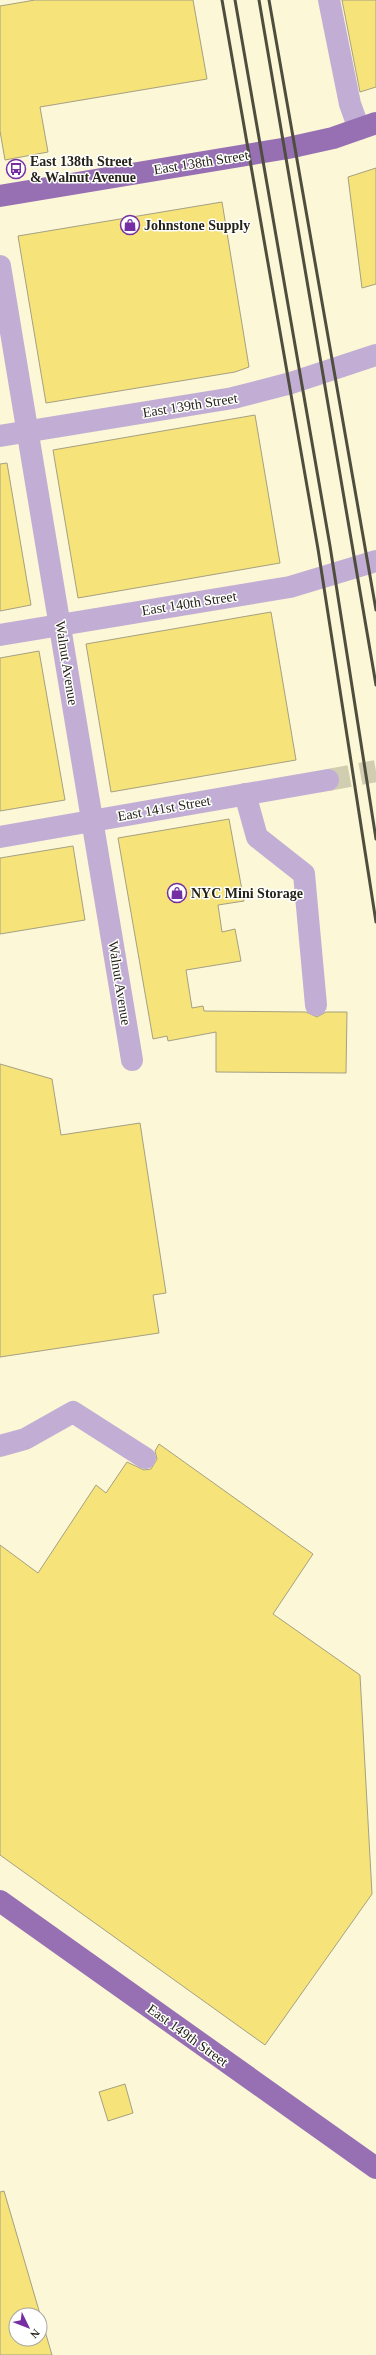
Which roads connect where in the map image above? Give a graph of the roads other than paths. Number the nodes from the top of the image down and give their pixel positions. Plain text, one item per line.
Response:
1 (329, 0) edge
2 (367, 126) edge
3 (0, 196) edge
4 (0, 266) edge
5 (376, 355) edge
6 (28, 431) junction
7 (0, 436) edge
8 (376, 561) edge
9 (61, 625) junction
10 (0, 635) edge
11 (328, 780) tunnel mouth
12 (245, 794) junction
13 (93, 820) junction
14 (0, 836) edge
15 (316, 1004) dead end
16 (132, 1060) dead end
17 (0, 1446) edge
18 (144, 1458) dead end
19 (0, 1901) edge
20 (376, 2168) edge

1 - 2 street
2 - 3 main road, East 138th Street
4 - 6 street, Walnut Avenue
5 - 6 street, East 139th Street
6 - 7 street, East 139th Street
6 - 9 street, Walnut Avenue
8 - 9 street, East 140th Street
9 - 10 street, East 140th Street
9 - 13 street, Walnut Avenue
11 - 12 street, East 141st Street
12 - 13 street, East 141st Street
12 - 15 street
13 - 14 street, East 141st Street
13 - 16 street, Walnut Avenue
17 - 18 street
19 - 20 main road, East 149th Street

